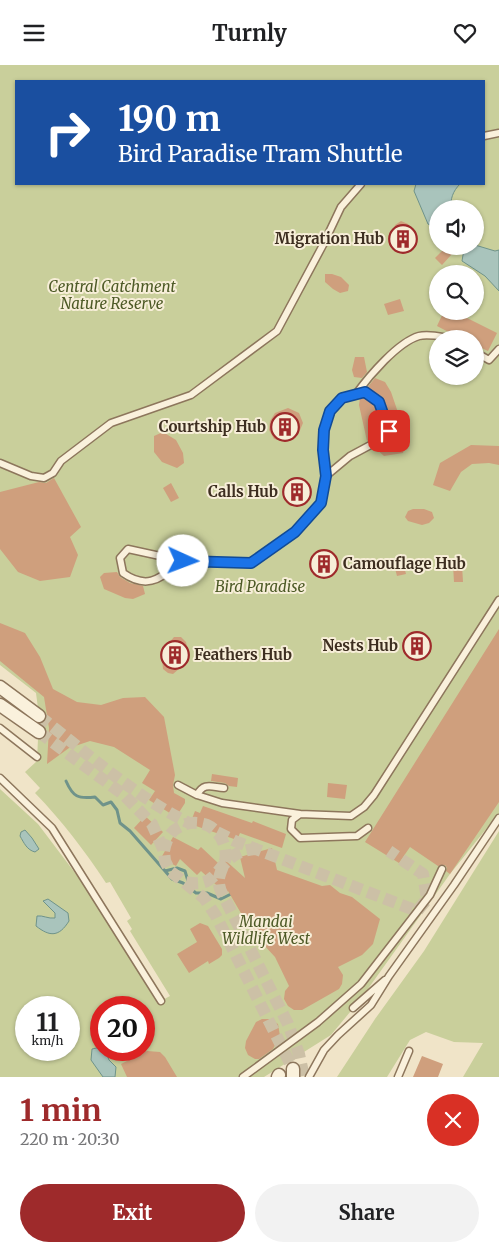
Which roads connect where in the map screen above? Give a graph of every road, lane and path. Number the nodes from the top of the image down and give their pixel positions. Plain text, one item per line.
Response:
1 (499, 133) edge
2 (485, 136) edge
3 (360, 185) edge
4 (429, 336) edge
5 (499, 349) edge
6 (484, 357) edge
7 (356, 394) junction
8 (0, 463) edge
9 (326, 476) junction
10 (183, 561) junction
11 (499, 600) edge
12 (0, 687) edge
13 (0, 705) edge
14 (39, 716) tunnel mouth
15 (0, 728) edge
16 (38, 732) tunnel mouth
17 (38, 757) dead end
18 (0, 778) edge
19 (178, 785) dead end
20 (224, 788) dead end
21 (197, 795) junction
22 (300, 814) junction
23 (499, 818) edge
24 (368, 828) dead end
25 (442, 869) dead end
26 (389, 976) junction
27 (367, 990) dead end
28 (161, 1001) dead end
29 (353, 1008) dead end
30 (409, 1051) dead end
31 (243, 1077) edge
32 (309, 1077) edge
33 (398, 1077) edge

1 - 2 lane
3 - 8 lane
4 - 7 lane
5 - 6 lane
7 - 9 lane
7 - 9 lane
9 - 10 lane
10 - 10 lane
11 - 22 lane
12 - 14 street
13 - 16 street
15 - 17 lane
18 - 28 lane
19 - 21 lane
20 - 21 lane
21 - 22 lane
22 - 24 lane
23 - 26 lane
25 - 31 lane
26 - 27 lane
26 - 29 lane
26 - 32 lane
30 - 33 lane

